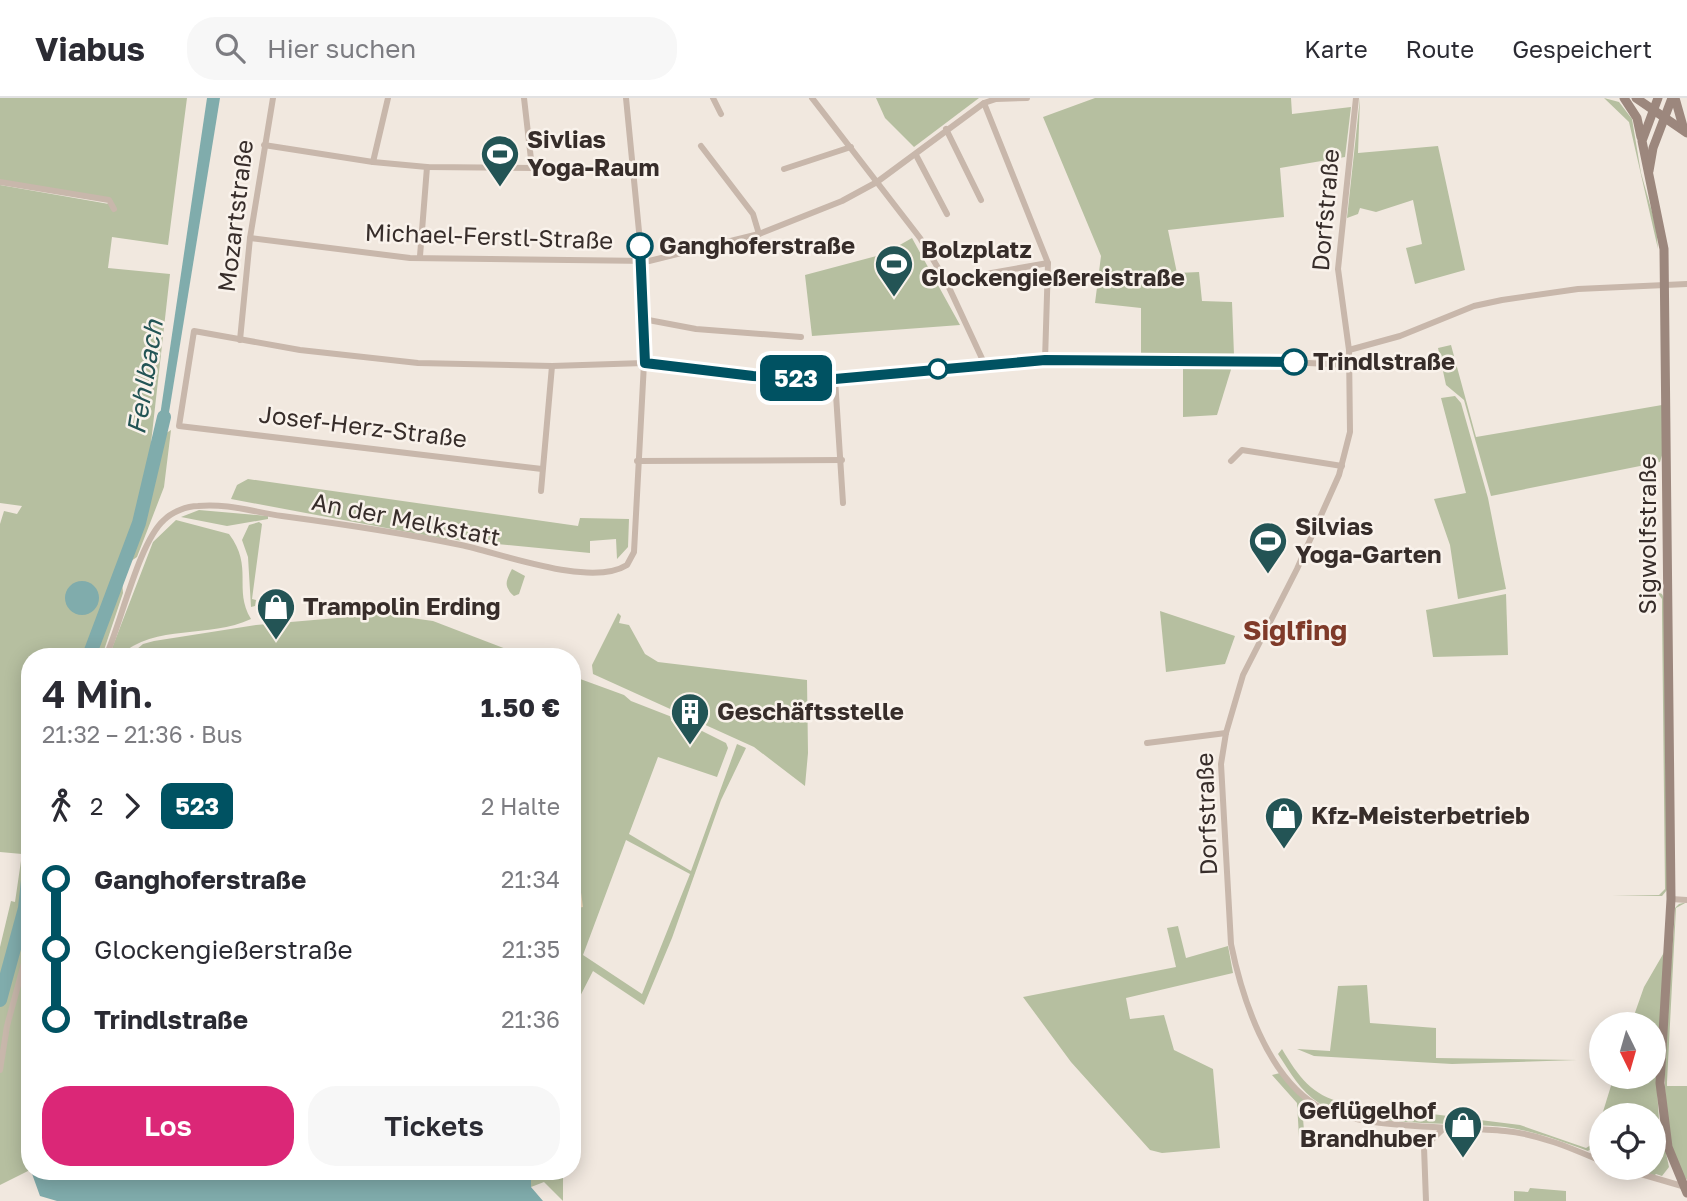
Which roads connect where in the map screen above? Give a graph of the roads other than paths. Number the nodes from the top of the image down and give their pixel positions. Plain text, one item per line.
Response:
1 (273, 98) edge
2 (388, 98) edge
3 (524, 98) edge
4 (626, 98) edge
5 (713, 98) edge
6 (812, 98) edge
7 (1356, 98) edge
8 (1624, 98) edge
9 (1636, 98) edge
10 (1657, 98) edge
11 (1674, 98) edge
12 (1027, 99) edge
13 (984, 103) junction
14 (1653, 109) junction
15 (721, 114) dead end
16 (1664, 117) junction
17 (946, 129) junction
18 (1686, 132) edge
19 (1642, 141) junction
20 (264, 145) junction
21 (701, 146) dead end
22 (851, 147) junction
23 (916, 155) junction
24 (373, 162) junction
25 (427, 167) junction
26 (532, 168) junction
27 (633, 169) junction
28 (784, 169) dead end
29 (1648, 173) junction
30 (0, 182) edge
31 (877, 182) junction
32 (981, 200) dead end
33 (114, 209) dead end
34 (947, 214) dead end
35 (759, 234) junction
36 (250, 238) junction
37 (420, 256) junction
38 (642, 262) junction
39 (1048, 263) junction
40 (946, 281) junction
41 (1687, 284) edge
42 (1664, 285) junction
43 (643, 319) junction
44 (801, 337) dead end
45 (240, 340) junction
46 (1349, 350) junction
47 (1045, 360) junction
48 (645, 363) junction
49 (985, 365) junction
50 (1347, 365) junction
51 (552, 366) junction
52 (835, 379) junction
53 (842, 460) junction
54 (637, 461) junction
55 (1231, 461) dead end
56 (1342, 466) junction
57 (542, 469) junction
58 (541, 491) dead end
59 (843, 503) dead end
60 (109, 648) edge
61 (1226, 733) junction
62 (1147, 743) dead end
63 (1671, 899) junction
64 (1687, 900) edge
65 (21, 974) edge
66 (0, 1070) edge
67 (1446, 1127) junction
68 (1589, 1157) edge
69 (1657, 1180) edge
70 (1685, 1189) edge
71 (1426, 1201) edge

1 - 20 street, Mozartstraße
2 - 24 street
3 - 26 street
4 - 27 street
5 - 15 street
6 - 22 street
7 - 46 street, Dorfstraße
8 - 19 street
9 - 14 street
10 - 14 street, Sigwolfstraße
11 - 16 street, Sigwolfstraße
11 - 18 street
12 - 13 street
13 - 17 street
13 - 39 street
14 - 16 street
14 - 19 street, Sigwolfstraße
16 - 18 street
16 - 29 street, Sigwolfstraße
17 - 23 street
17 - 32 street
19 - 29 street, Sigwolfstraße
20 - 24 street
20 - 36 street, Mozartstraße
21 - 35 street
22 - 28 street
22 - 31 street
23 - 31 street
23 - 34 street
24 - 25 street
25 - 26 street
25 - 37 street
26 - 27 street
27 - 38 street
29 - 42 street, Sigwolfstraße
30 - 33 street
31 - 35 street
31 - 40 street
35 - 38 street
36 - 37 street, Michael-Ferstl-Straße
36 - 45 street, Mozartstraße
37 - 38 street, Michael-Ferstl-Straße
38 - 43 street
39 - 40 street
39 - 47 street
40 - 49 street
41 - 42 street
42 - 46 street
42 - 63 street, Sigwolfstraße
43 - 44 street
43 - 48 street
45 - 51 street
45 - 57 street, Josef-Herz-Straße
46 - 50 street, Dorfstraße
47 - 49 street
47 - 50 street
48 - 51 street
48 - 52 street
48 - 54 street
49 - 52 street
50 - 56 street, Dorfstraße
51 - 57 street
52 - 53 street
53 - 54 street
53 - 59 street
54 - 60 street, An der Melkstatt
55 - 56 street
56 - 61 street, Dorfstraße
57 - 58 street
61 - 62 street
61 - 67 street, Dorfstraße
63 - 64 street
63 - 70 street, Sigwolfstraße
65 - 66 street
67 - 68 street, Dorfstraße
67 - 71 street
69 - 70 street

